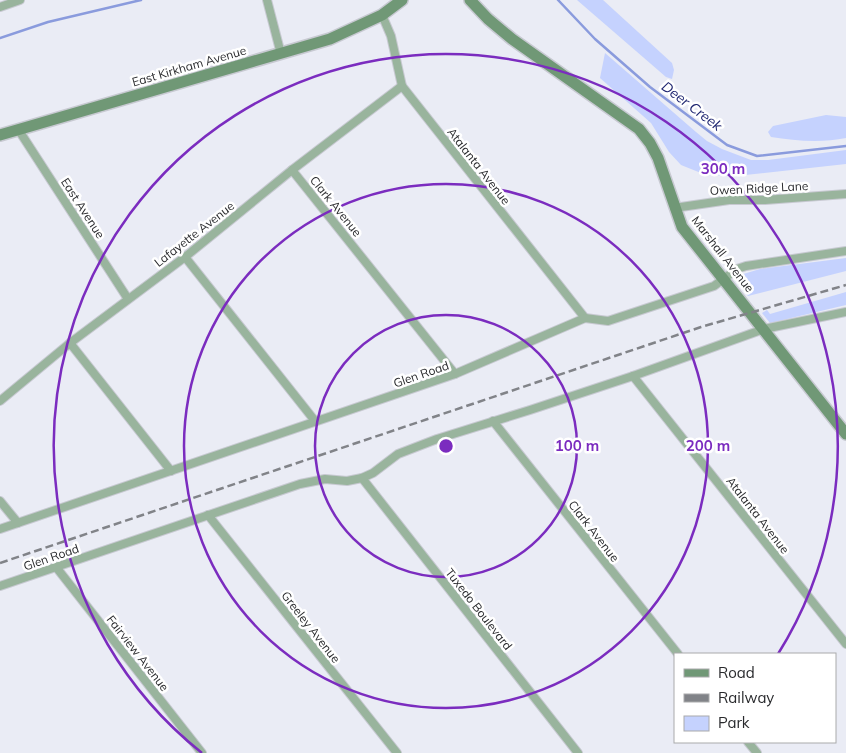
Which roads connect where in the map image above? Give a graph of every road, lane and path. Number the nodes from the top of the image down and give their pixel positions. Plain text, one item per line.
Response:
1 (20, 0) edge
2 (267, 0) edge
3 (402, 0) edge
4 (472, 1) edge
5 (0, 7) edge
6 (382, 15) junction
7 (281, 54) junction
8 (402, 86) junction
9 (18, 130) junction
10 (0, 134) edge
11 (292, 170) junction
12 (846, 194) edge
13 (674, 208) junction
14 (846, 251) edge
15 (185, 257) junction
16 (724, 279) junction
17 (128, 300) junction
18 (846, 312) edge
19 (585, 318) junction
20 (764, 329) junction
21 (70, 343) junction
22 (455, 374) junction
23 (633, 376) junction
24 (0, 401) edge
25 (315, 421) junction
26 (493, 421) junction
27 (846, 434) edge
28 (171, 471) junction
29 (362, 478) junction
30 (0, 500) edge
31 (208, 515) junction
32 (18, 523) junction
33 (0, 529) edge
34 (56, 567) junction
35 (0, 586) edge
36 (846, 644) edge
37 (677, 653) edge
38 (749, 743) edge
39 (202, 753) edge
40 (397, 753) edge
41 (578, 753) edge
42 (757, 753) edge

1 - 5 street
2 - 7 street
3 - 6 street, East Kirkham Avenue
4 - 13 street, Marshall Avenue
6 - 7 street, East Kirkham Avenue
6 - 8 street, Atalanta Avenue
7 - 9 street, East Kirkham Avenue
8 - 11 street, Lafayette Avenue
8 - 19 street, Atalanta Avenue
9 - 10 street, East Kirkham Avenue
9 - 17 street, East Avenue
11 - 15 street, Lafayette Avenue
11 - 22 street, Clark Avenue
12 - 13 street, Owen Ridge Lane
13 - 16 street, Marshall Avenue
14 - 16 street, Glen Road
15 - 17 street, Lafayette Avenue
15 - 25 street
16 - 19 street, Glen Road
16 - 20 street, Marshall Avenue
17 - 21 street, Lafayette Avenue
18 - 20 street, Glen Road
19 - 22 street, Glen Road
20 - 23 street, Glen Road
20 - 27 street, Marshall Avenue
21 - 24 street, Lafayette Avenue
21 - 28 street
22 - 25 street, Glen Road
23 - 26 street, Glen Road
23 - 36 street, Atalanta Avenue
25 - 28 street, Glen Road
26 - 29 street, Glen Road
26 - 37 street, Clark Avenue
28 - 32 street, Glen Road
29 - 31 street, Glen Road
29 - 41 street, Tuxedo Boulevard
30 - 32 street
31 - 34 street, Glen Road
31 - 40 street, Greeley Avenue
32 - 33 street, Glen Road
34 - 35 street, Glen Road
34 - 39 street, Fairview Avenue
38 - 42 street

